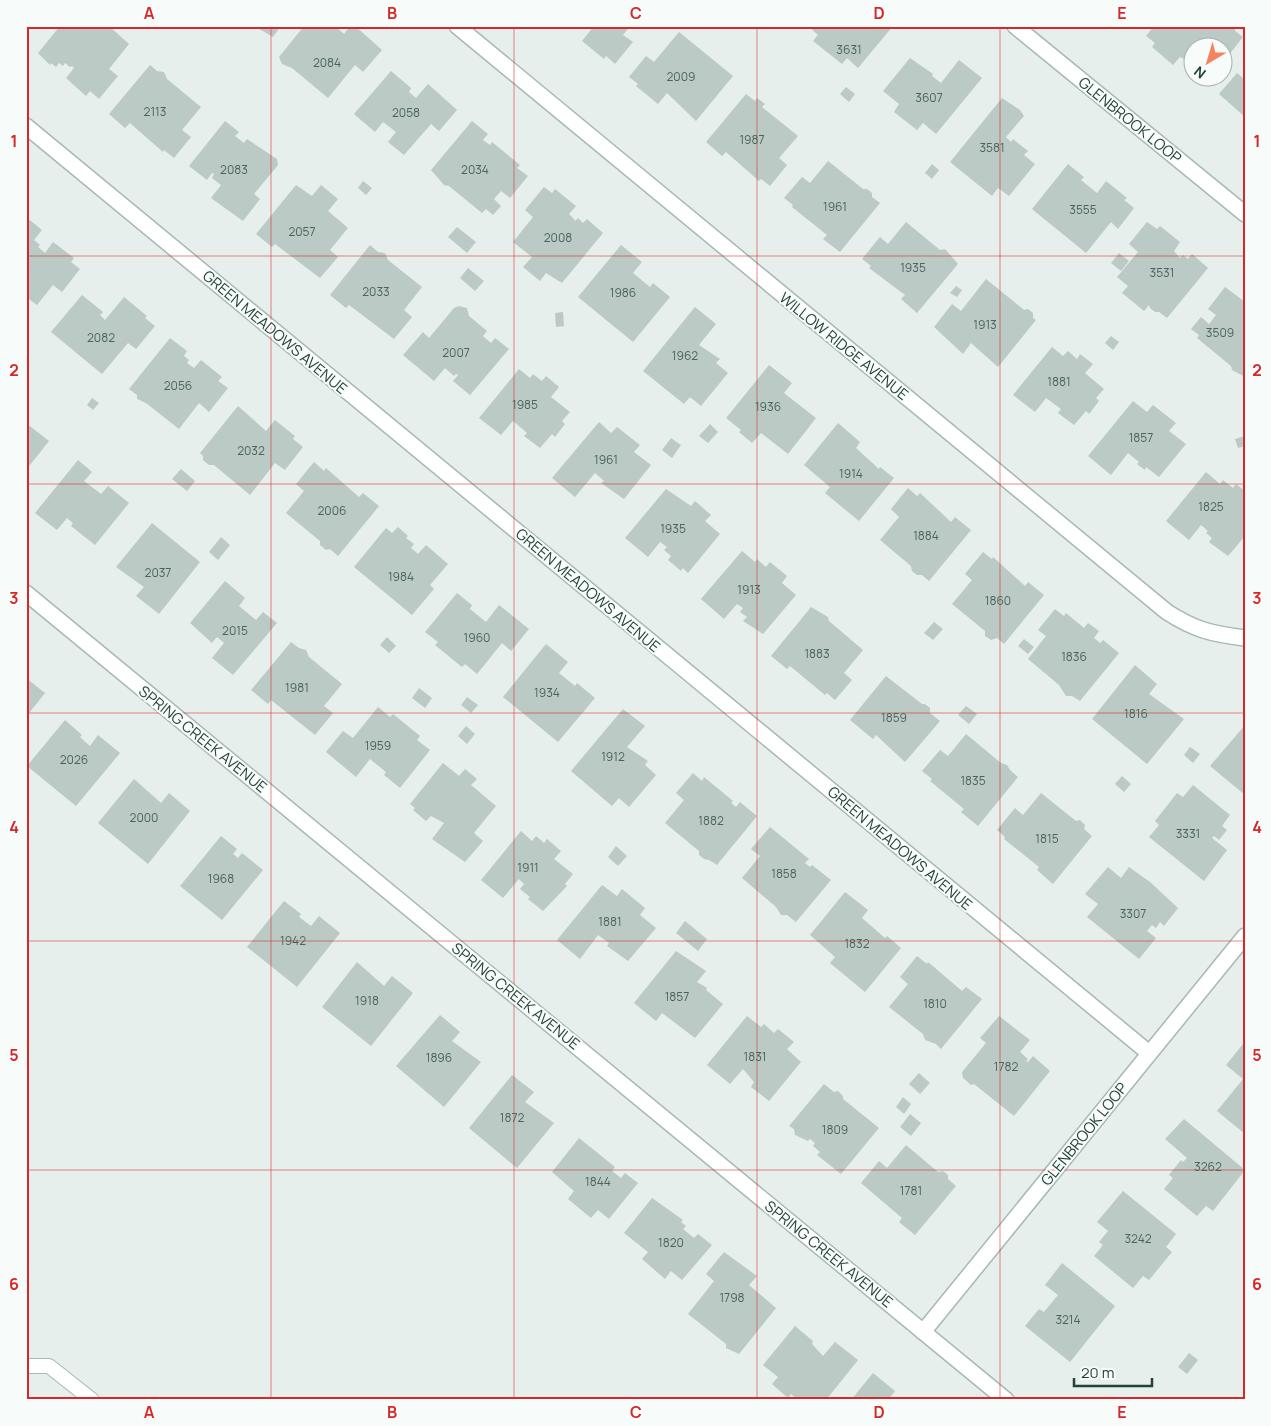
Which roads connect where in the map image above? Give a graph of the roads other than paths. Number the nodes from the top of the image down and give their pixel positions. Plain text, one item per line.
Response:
1 (457, 26) edge
2 (1015, 26) edge
3 (26, 126) edge
4 (1245, 214) edge
5 (26, 593) edge
6 (1245, 638) edge
7 (1245, 936) edge
8 (1149, 1053) junction
9 (923, 1332) junction
10 (26, 1366) edge
11 (92, 1400) edge
12 (1006, 1400) edge

1 - 6 street, WILLOW RIDGE AVENUE
2 - 4 street, GLENBROOK LOOP
3 - 8 street, GREEN MEADOWS AVENUE
5 - 9 street, SPRING CREEK AVENUE
7 - 8 street, GLENBROOK LOOP
8 - 9 street, GLENBROOK LOOP
9 - 12 street, SPRING CREEK AVENUE
10 - 11 lane

